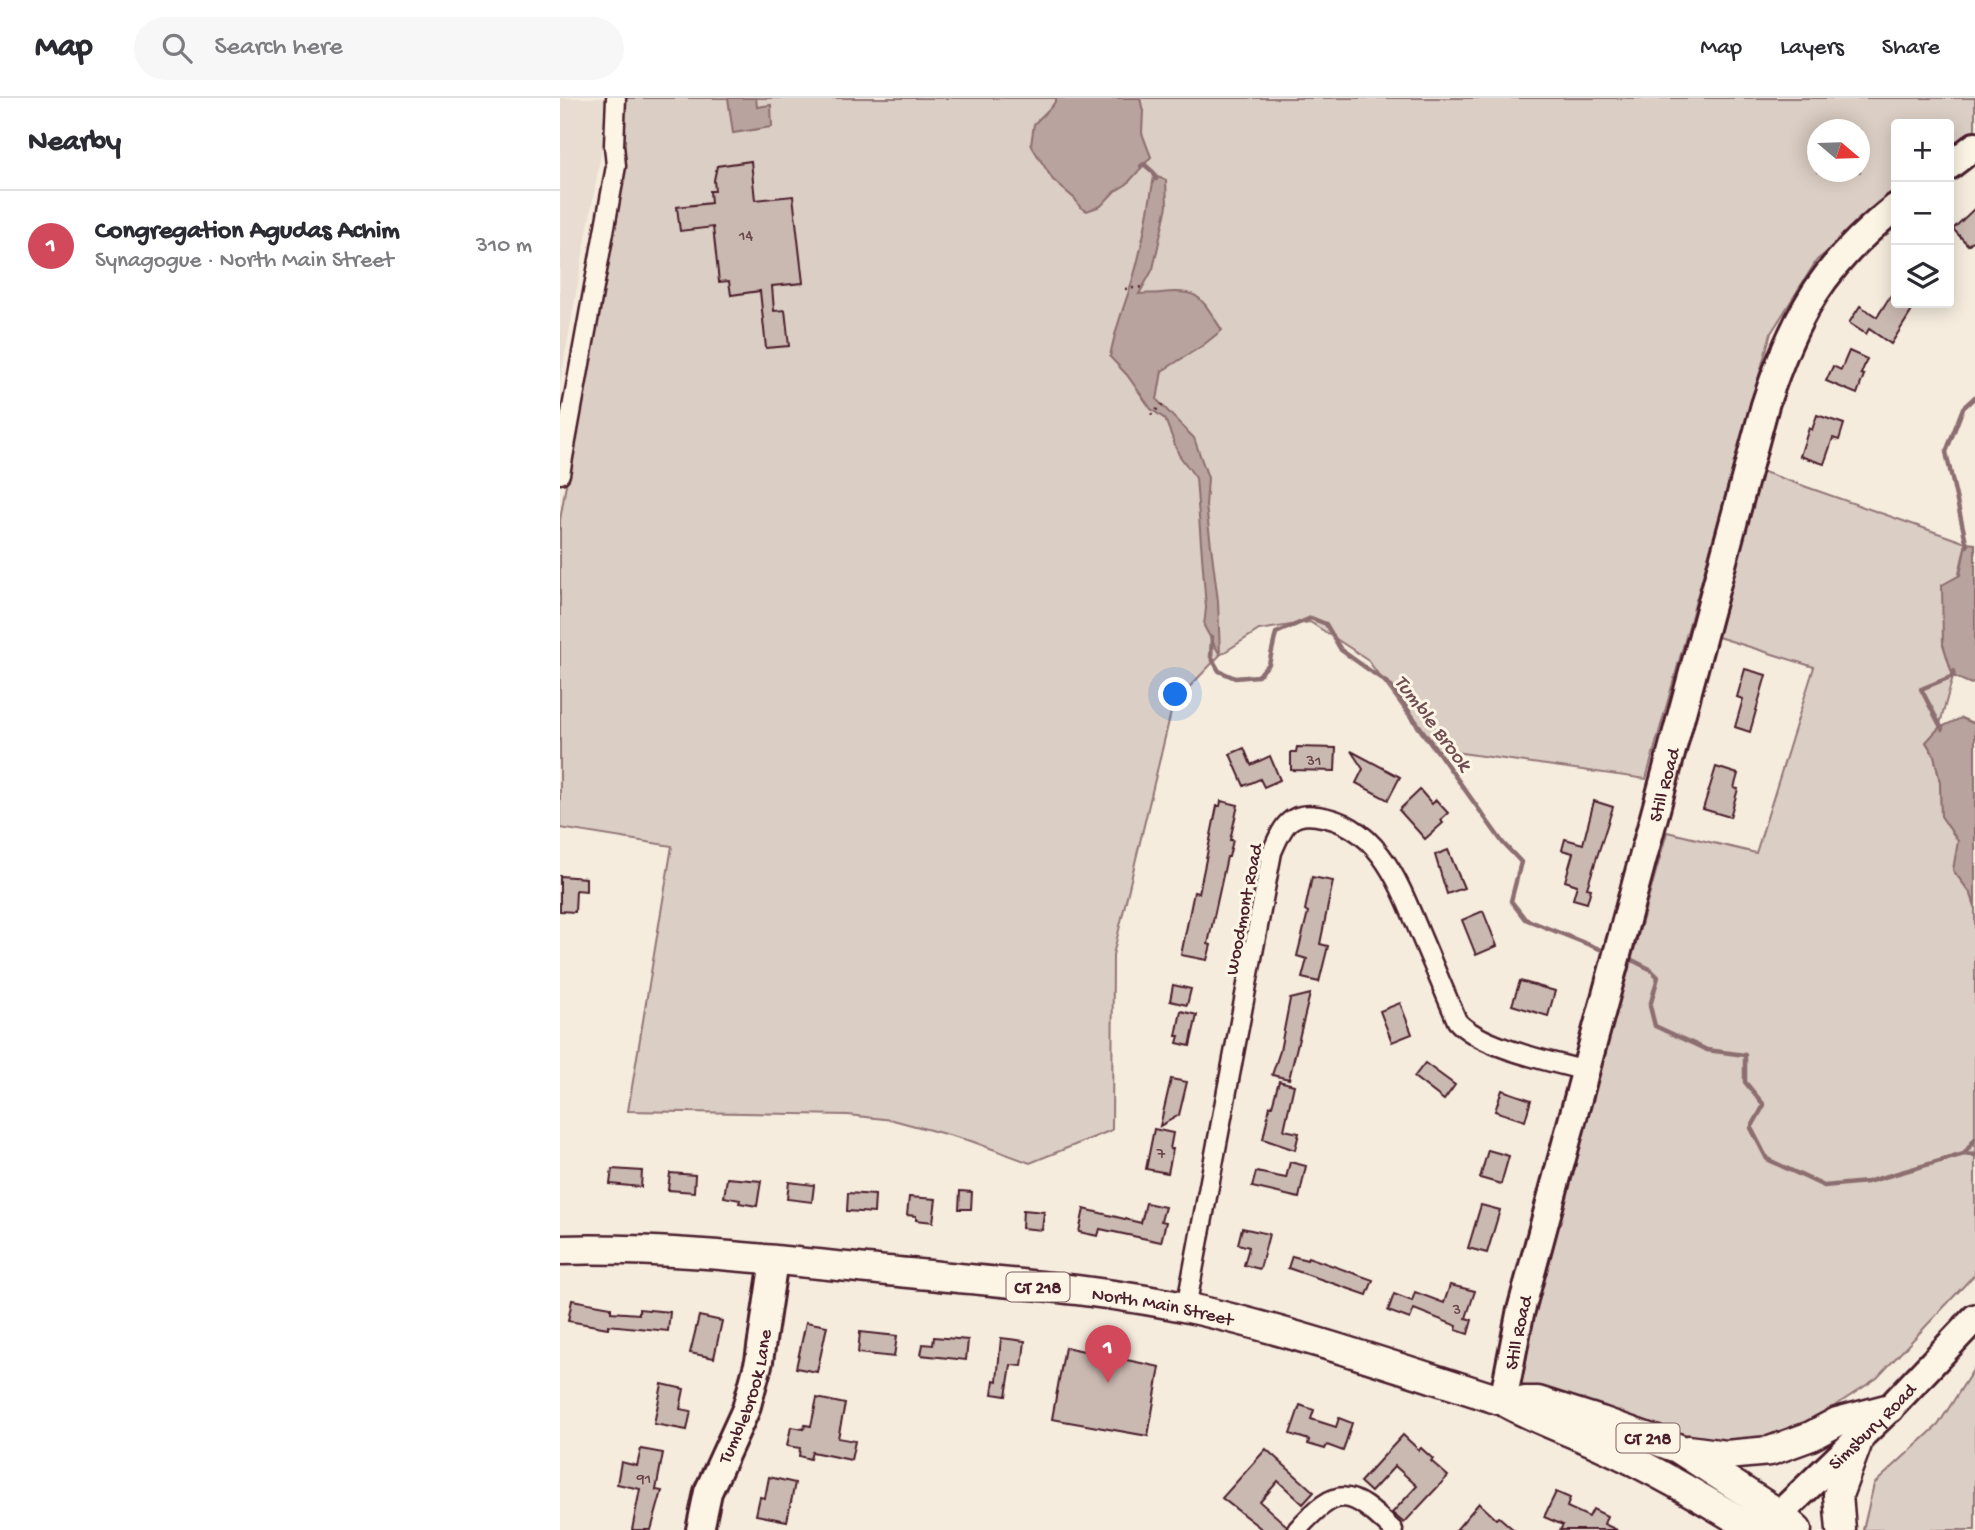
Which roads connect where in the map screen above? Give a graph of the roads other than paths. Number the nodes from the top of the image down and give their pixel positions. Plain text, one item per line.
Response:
1 (616, 98) edge
2 (1975, 146) edge
3 (1954, 162) edge
4 (1891, 211) edge
5 (560, 474) edge
6 (1586, 1071) junction
7 (560, 1250) edge
8 (774, 1260) junction
9 (1186, 1308) junction
10 (1975, 1318) edge
11 (1503, 1401) junction
12 (1889, 1408) junction
13 (1860, 1436) junction
14 (1677, 1448) junction
15 (1779, 1525) edge
16 (700, 1530) edge
17 (1297, 1530) edge
18 (1393, 1530) edge
19 (1755, 1530) edge
20 (1841, 1530) edge

1 - 5 street
2 - 3 street
4 - 6 street, Still Road
6 - 9 street, Woodmont Road
6 - 11 street, Still Road
7 - 8 main road, North Main Street / CT 218
8 - 9 main road, North Main Street / CT 218
8 - 16 street, Tumblebrook Lane
9 - 11 main road, North Main Street / CT 218
10 - 12 street, Simsbury Road
11 - 14 main road, North Main Street / CT 218
11 - 19 main road, North Main Street / CT 218
12 - 13 street, Simsbury Road
12 - 14 main road
13 - 15 street, Simsbury Road
13 - 20 main road
14 - 15 main road, North Main Street / CT 218
17 - 18 street

